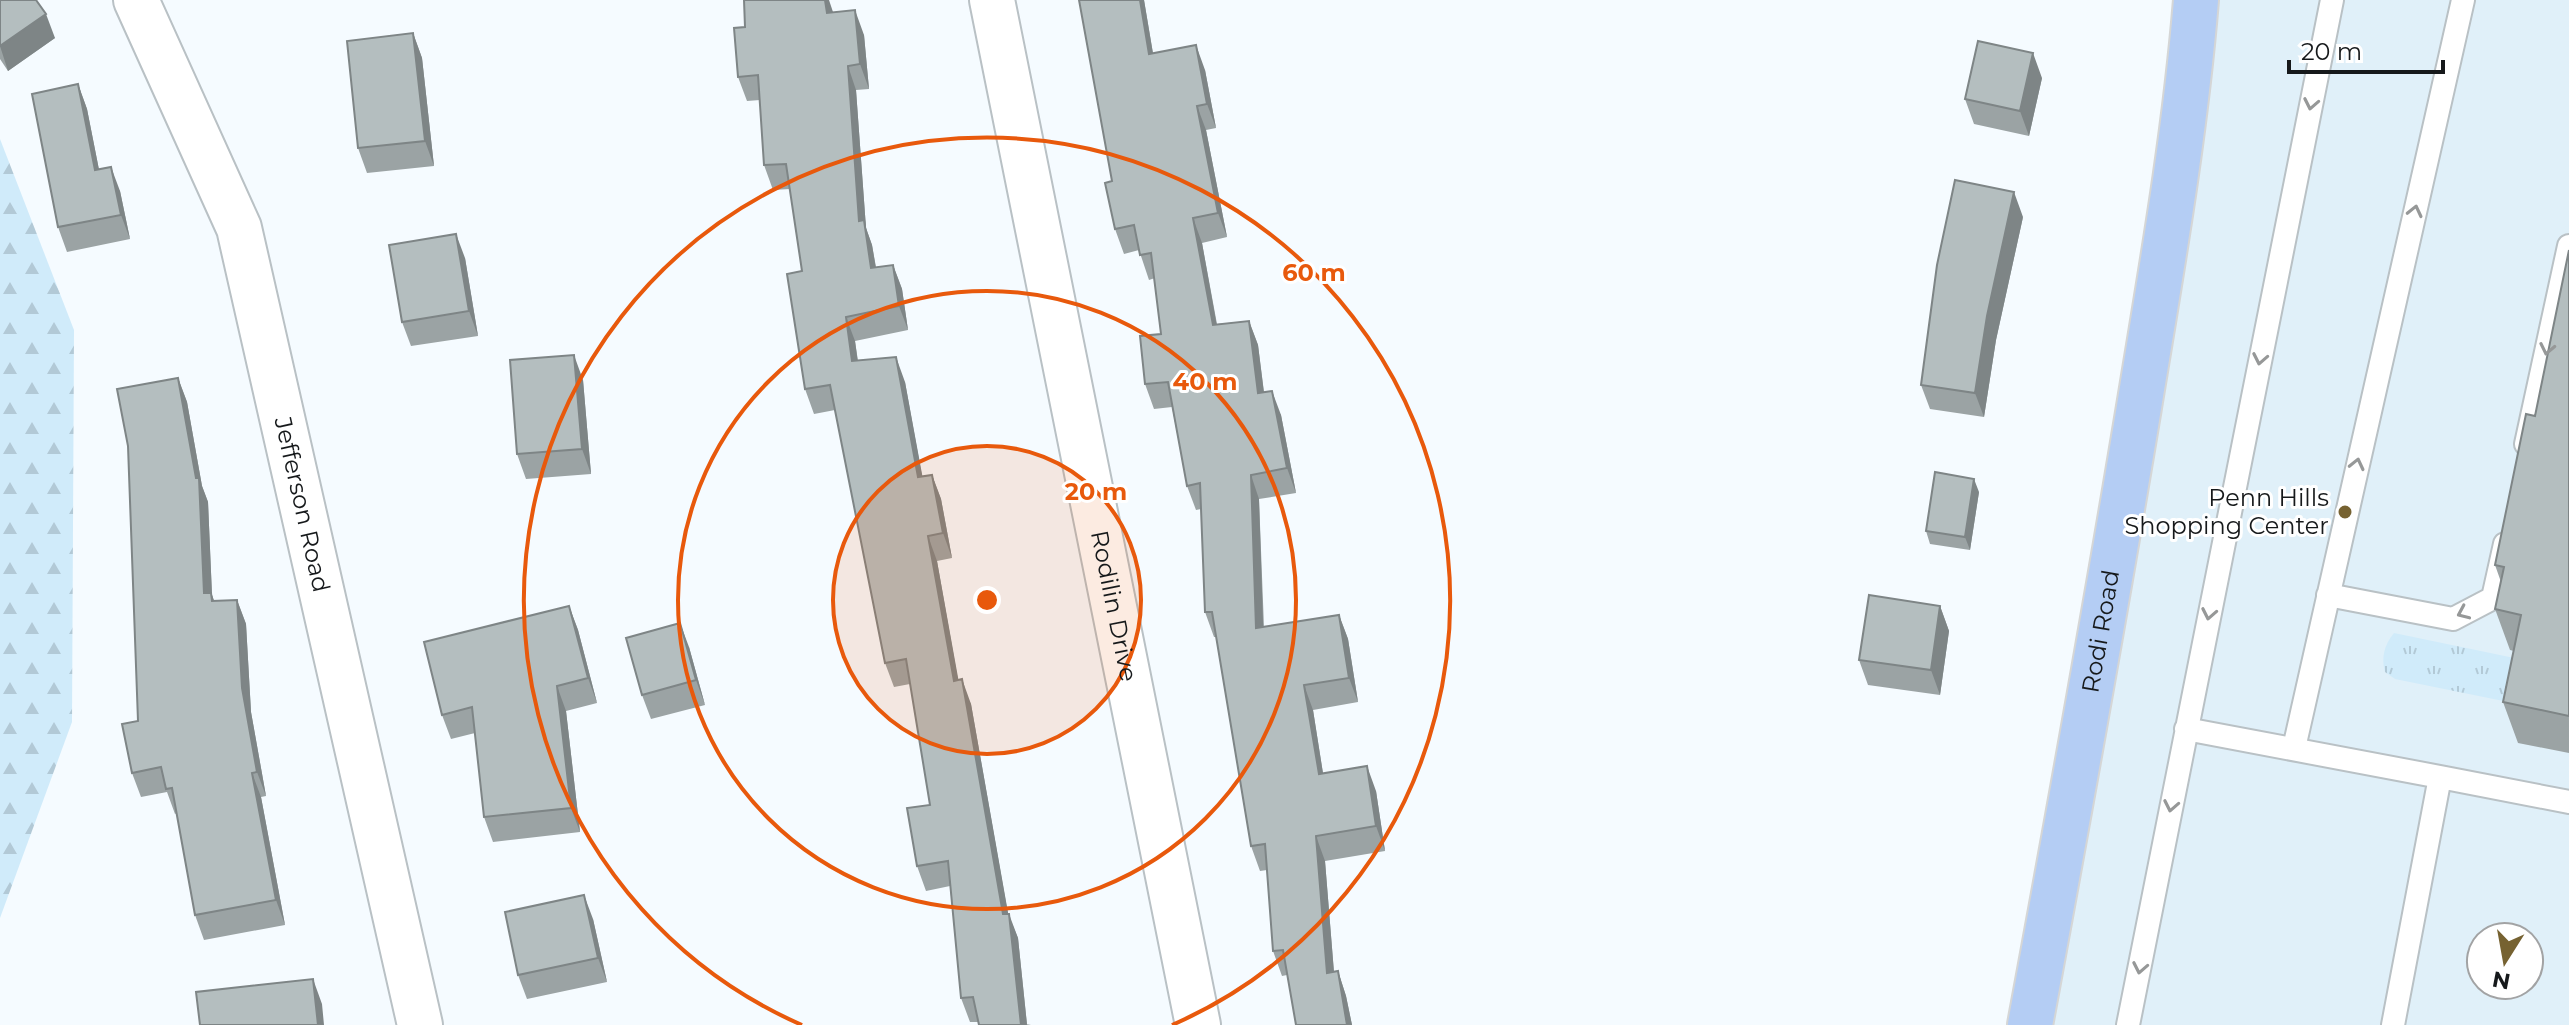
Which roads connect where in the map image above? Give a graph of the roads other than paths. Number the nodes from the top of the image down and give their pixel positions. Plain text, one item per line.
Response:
1 (136, 0) edge
2 (992, 0) edge
3 (2196, 0) edge
4 (2332, 0) edge
5 (2463, 0) edge
6 (2569, 246) edge
7 (2523, 460) edge
8 (2509, 522) edge
9 (2328, 595) junction
10 (2186, 729) junction
11 (2294, 748) junction
12 (2440, 777) junction
13 (2569, 802) edge
14 (420, 1025) edge
15 (1198, 1025) edge
16 (2030, 1025) edge
17 (2128, 1025) edge
18 (2393, 1025) edge

1 - 14 street, Jefferson Road
2 - 15 street, Rodilin Drive
3 - 16 main road, Rodi Road
4 -> 10 lane
9 -> 5 lane
6 -> 7 lane
8 -> 9 lane
9 - 11 lane
10 - 11 lane
10 -> 17 lane
11 - 12 lane
12 - 13 lane
12 - 18 lane

